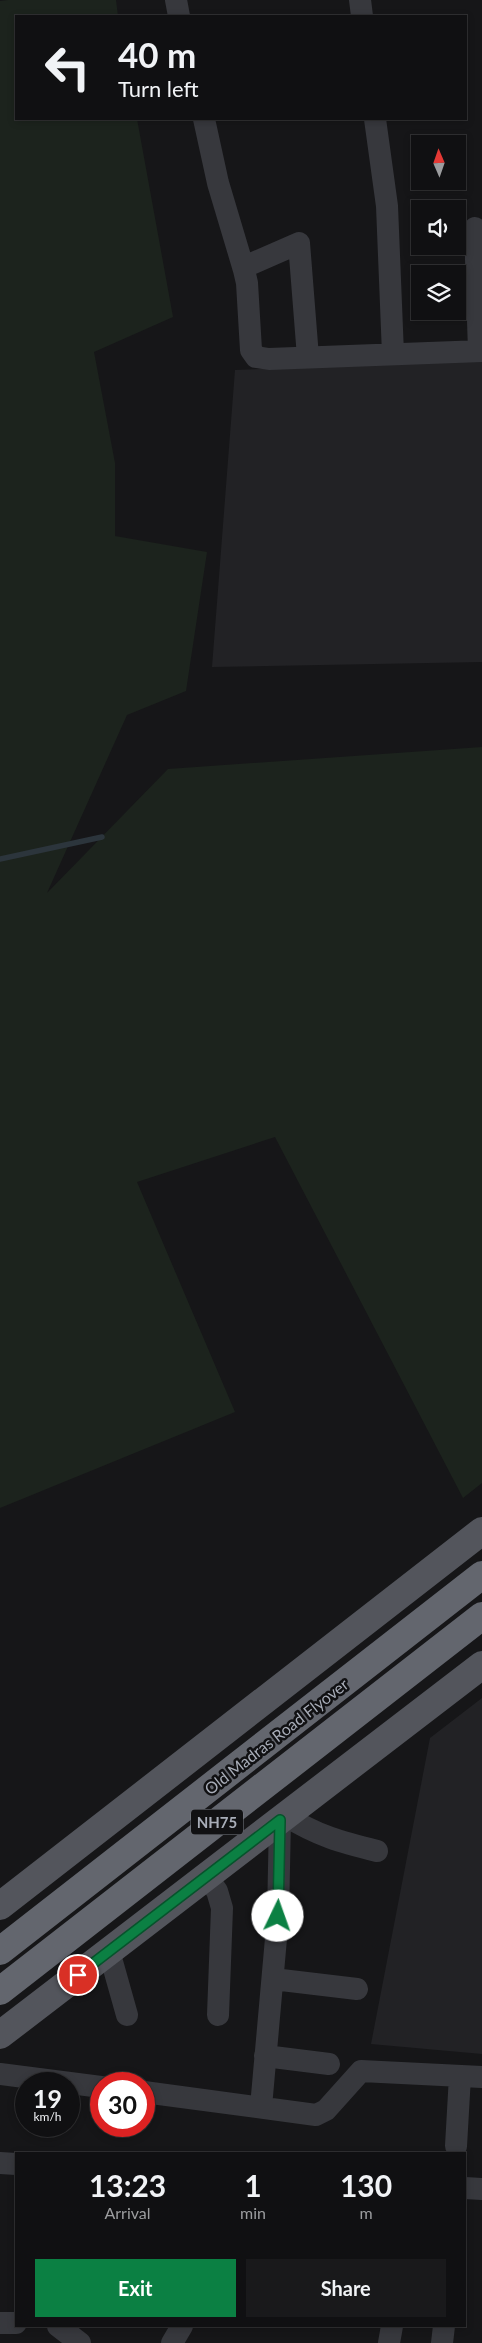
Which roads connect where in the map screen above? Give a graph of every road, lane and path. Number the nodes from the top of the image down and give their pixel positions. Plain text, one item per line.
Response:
1 (176, 0) edge
2 (360, 0) edge
3 (179, 15) edge
4 (362, 15) edge
5 (204, 120) edge
6 (375, 120) edge
7 (475, 228) dead end
8 (244, 267) junction
9 (480, 351) edge
10 (393, 354) junction
11 (308, 357) junction
12 (482, 1531) edge
13 (482, 1575) edge
14 (482, 1616) edge
15 (482, 1665) edge
16 (283, 1818) junction
17 (377, 1851) dead end
18 (206, 1876) junction
19 (0, 1906) edge
20 (0, 1951) edge
21 (109, 1951) junction
22 (273, 1979) junction
23 (357, 1989) dead end
24 (0, 1991) edge
25 (127, 2015) dead end
26 (218, 2016) dead end
27 (0, 2035) edge
28 (265, 2056) junction
29 (329, 2064) dead end
30 (0, 2074) edge
31 (471, 2077) edge
32 (90, 2086) edge
33 (155, 2093) edge
34 (261, 2107) junction
35 (456, 2146) dead end
36 (0, 2163) edge
37 (15, 2164) edge
38 (466, 2188) edge
39 (482, 2189) edge
40 (0, 2323) edge
41 (15, 2323) edge
42 (59, 2327) edge
43 (181, 2327) edge
44 (392, 2327) edge
45 (444, 2327) edge
46 (80, 2343) edge
47 (172, 2343) edge
48 (389, 2343) edge
49 (442, 2343) edge

1 - 3 street
2 - 4 street
5 - 8 street
6 - 10 street
7 - 9 street
8 - 11 street
8 - 11 street
9 - 10 street
10 - 11 street
12 - 19 main road
13 - 20 highway, Old Madras Road Flyover / NH75
14 - 24 highway, Old Madras Road Flyover / NH75
15 - 16 main road
16 - 17 street
16 - 18 main road
16 - 22 street
18 - 21 main road
18 - 26 street
21 - 25 street
21 - 27 main road
22 - 23 street
22 - 28 street
28 - 29 street
28 - 34 street
30 - 32 street
31 - 34 street
31 - 35 street
33 - 34 street
36 - 37 street
38 - 39 street
40 - 41 street
42 - 46 street
43 - 47 street
44 - 48 street
45 - 49 street

